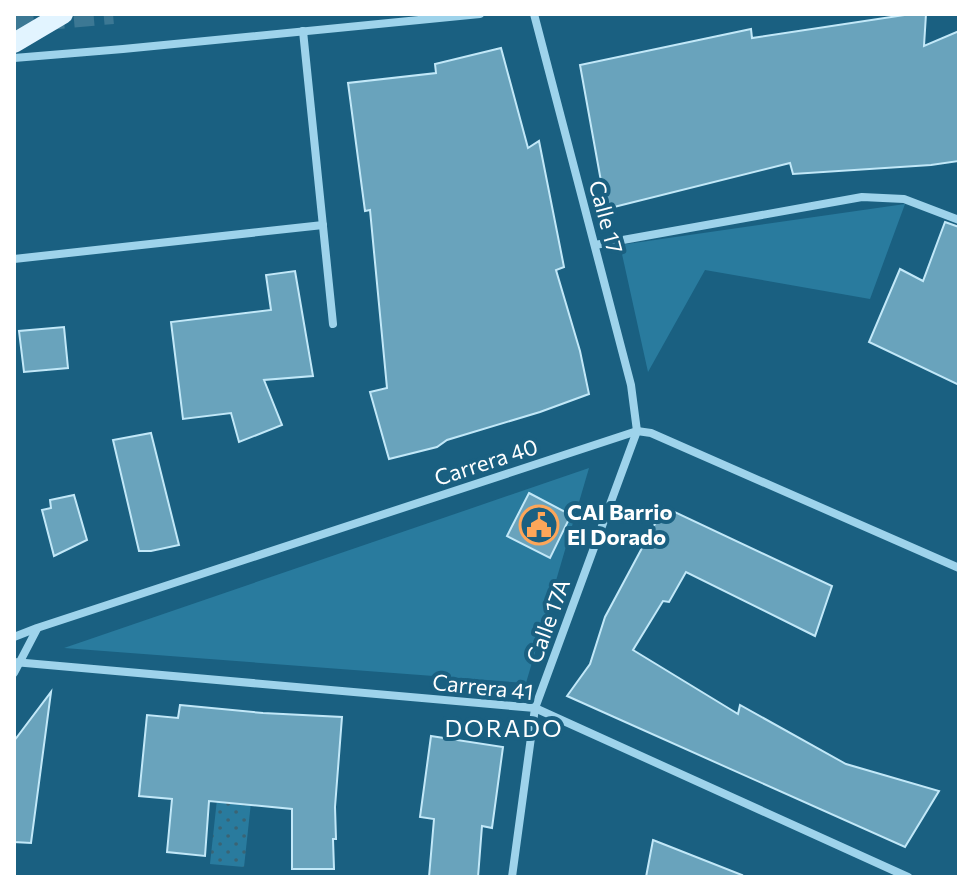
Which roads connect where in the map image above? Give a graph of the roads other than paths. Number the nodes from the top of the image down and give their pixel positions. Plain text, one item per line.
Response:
1 (63, 14) edge
2 (480, 14) edge
3 (534, 14) edge
4 (303, 31) junction
5 (14, 43) edge
6 (14, 58) edge
7 (959, 220) edge
8 (323, 225) junction
9 (595, 245) junction
10 (14, 259) edge
11 (333, 324) dead end
12 (637, 431) junction
13 (959, 568) edge
14 (37, 628) junction
15 (14, 637) edge
16 (17, 662) edge
17 (14, 673) edge
18 (535, 708) junction
19 (512, 877) edge
20 (908, 877) edge

1 - 5 main road, bridge
2 - 4 street
3 - 9 street, Calle 17
4 - 6 street
4 - 8 street
7 - 9 street
8 - 10 street
8 - 11 street
9 - 12 street, Calle 17
12 - 13 street
12 - 14 street, Carrera 40
12 - 18 street, Calle 17A
14 - 15 street, Carrera 40
14 - 16 street
16 - 17 street
16 - 18 street, Carrera 41
18 - 19 street, Calle 17A
18 - 20 street, Carrera 41

